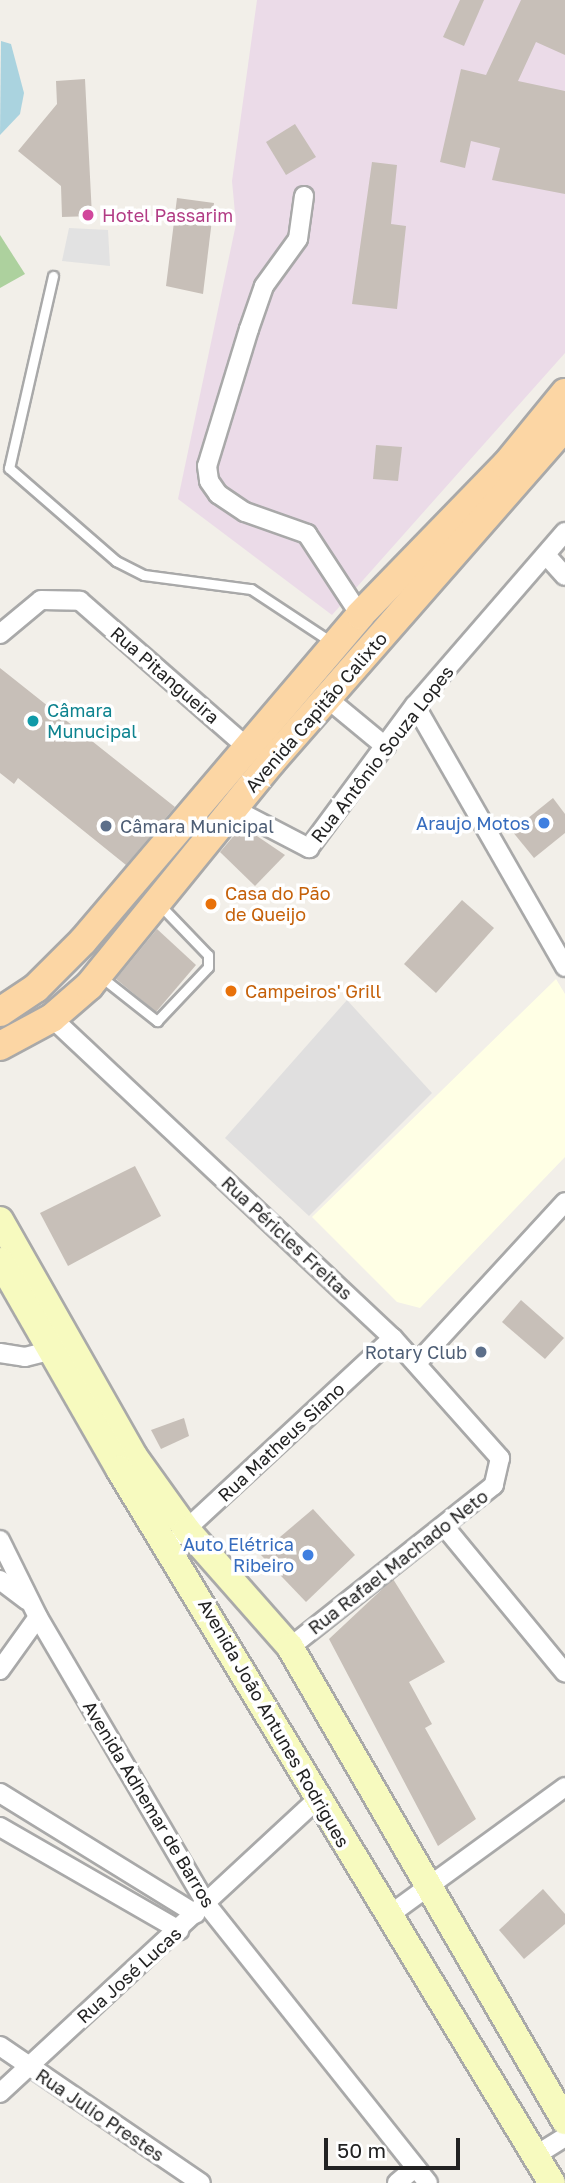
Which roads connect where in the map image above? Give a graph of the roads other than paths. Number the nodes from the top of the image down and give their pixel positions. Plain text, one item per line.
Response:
1 (304, 196) dead end
2 (52, 276) dead end
3 (565, 393) edge
4 (565, 426) edge
5 (565, 532) edge
6 (546, 555) junction
7 (565, 576) edge
8 (360, 615) junction
9 (0, 634) edge
10 (337, 646) junction
11 (328, 699) junction
12 (415, 705) junction
13 (386, 747) junction
14 (249, 749) junction
15 (234, 809) junction
16 (157, 902) junction
17 (565, 967) edge
18 (98, 975) junction
19 (0, 1012) edge
20 (52, 1018) junction
21 (0, 1046) edge
22 (565, 1202) edge
23 (0, 1220) edge
24 (0, 1261) edge
25 (393, 1338) junction
26 (60, 1348) junction
27 (0, 1353) edge
28 (418, 1362) junction
29 (501, 1472) joint
30 (444, 1525) junction
31 (177, 1537) junction
32 (0, 1540) edge
33 (0, 1580) edge
34 (34, 1609) junction
35 (290, 1647) junction
36 (0, 1670) edge
37 (565, 1673) edge
38 (0, 1793) edge
39 (563, 1794) edge
40 (318, 1798) junction
41 (0, 1827) edge
42 (432, 1888) junction
43 (202, 1910) junction
44 (388, 1916) junction
45 (179, 1930) junction
46 (0, 2046) edge
47 (28, 2067) junction
48 (0, 2093) edge
49 (565, 2121) edge
50 (565, 2137) edge
51 (533, 2157) junction
52 (415, 2168) junction
53 (201, 2183) edge
54 (397, 2183) edge
55 (428, 2183) edge
56 (552, 2183) edge

1 - 8 street
2 - 10 lane
3 - 8 main road, Avenida Capitão Calixto
4 - 11 main road, Avenida Capitão Calixto
5 - 6 street, Rua Antônio Souza Lopes
6 - 7 street
6 - 12 street, Rua Antônio Souza Lopes
8 - 10 main road, Avenida Capitão Calixto
9 - 14 street, Rua Pitangueira
10 - 14 main road, Avenida Capitão Calixto
11 - 13 street
11 - 15 main road, Avenida Capitão Calixto
12 - 13 street, Rua Antônio Souza Lopes
12 - 17 street
13 - 15 street, Rua Antônio Souza Lopes
14 - 19 main road, Avenida Capitão Calixto
15 - 16 main road, Avenida Capitão Calixto
16 - 18 main road, Avenida Capitão Calixto
16 - 18 lane
18 - 20 main road, Avenida Capitão Calixto
20 - 21 main road, Avenida Capitão Calixto
20 - 25 street, Rua Péricles Freitas
22 - 28 street
23 - 26 street, Avenida João Antunes Rodrigues
24 - 26 street, Avenida João Antunes Rodrigues
25 - 28 street, Rua Péricles Freitas
25 - 31 street, Rua Matheus Siano
26 - 27 street
26 - 31 street, Avenida João Antunes Rodrigues
28 - 29 street, Rua Péricles Freitas
29 - 30 street, Rua Rafael Machado Neto
30 - 35 street, Rua Rafael Machado Neto
30 - 37 street
31 - 35 street, Avenida João Antunes Rodrigues
31 - 40 street, Avenida João Antunes Rodrigues
32 - 34 street, Avenida Adhemar de Barros
33 - 34 street
34 - 36 street
34 - 43 street, Avenida Adhemar de Barros
35 - 42 street, Avenida João Antunes Rodrigues
38 - 43 street, Avenida Adhemar de Barros
39 - 42 street
40 - 43 street, Rua José Lucas
40 - 44 street, Avenida João Antunes Rodrigues
41 - 45 street
42 - 44 street
42 - 49 street, Avenida João Antunes Rodrigues
43 - 45 street, Rua José Lucas
43 - 52 street, Avenida Adhemar de Barros
44 - 51 street, Avenida João Antunes Rodrigues
45 - 47 street, Rua José Lucas
46 - 47 street, Rua Julio Prestes
47 - 48 street, Rua José Lucas
47 - 53 street, Rua Julio Prestes
50 - 51 street
51 - 56 street, Avenida João Antunes Rodrigues
52 - 54 street
52 - 55 street, Avenida Adhemar de Barros

